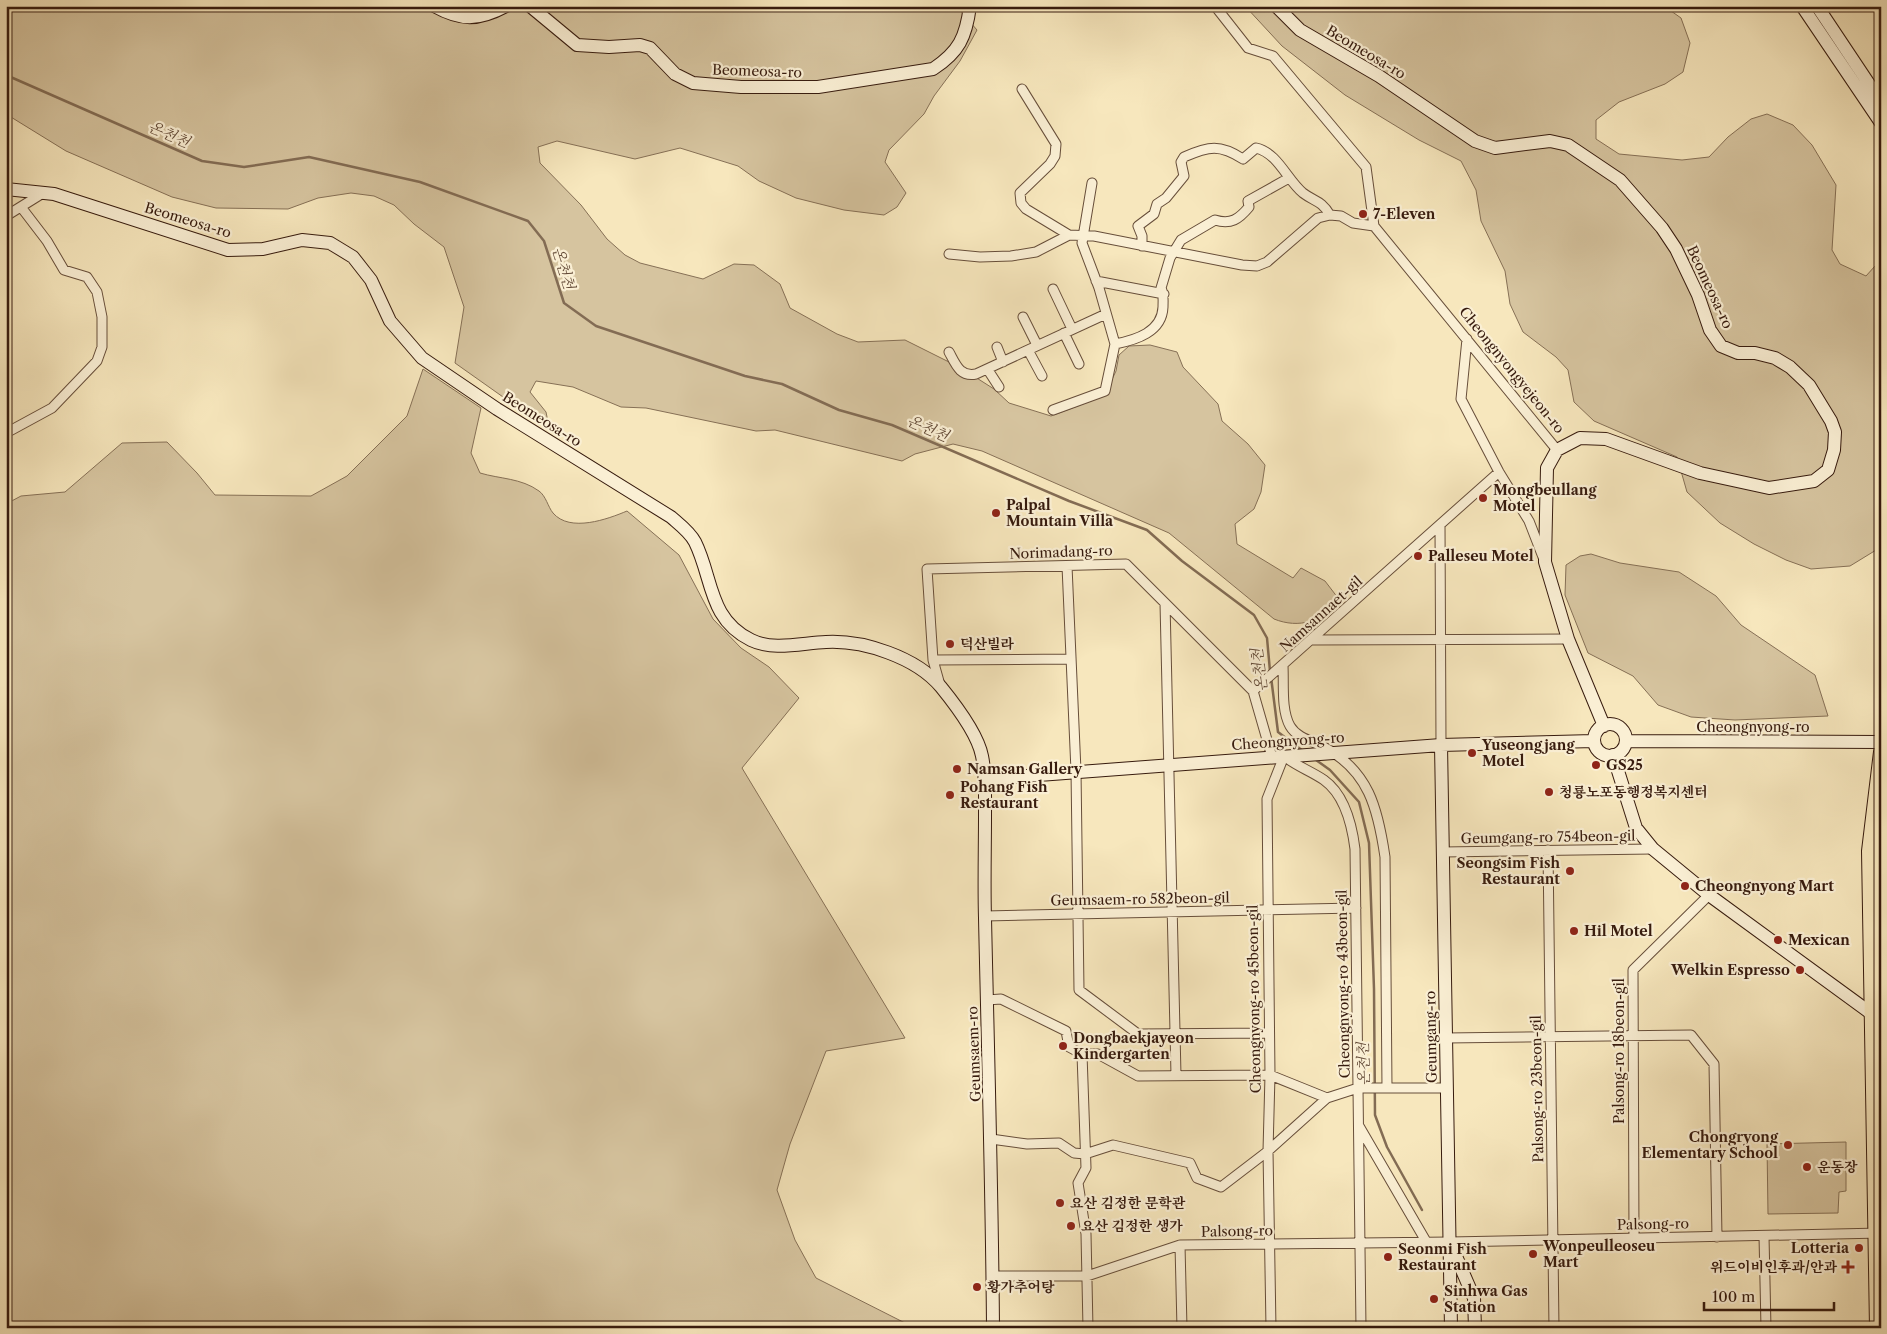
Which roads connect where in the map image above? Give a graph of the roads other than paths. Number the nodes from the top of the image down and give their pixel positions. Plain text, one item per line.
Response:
1 (434, 6) edge
2 (506, 6) edge
3 (530, 6) edge
4 (970, 6) edge
5 (1215, 6) edge
6 (1276, 6) edge
7 (1802, 6) edge
8 (1817, 6) edge
9 (1022, 89) dead end
10 (1881, 102) edge
11 (1881, 123) edge
12 (1289, 178) junction
13 (1092, 183) dead end
14 (6, 189) edge
15 (44, 193) junction
16 (21, 207) junction
17 (1330, 215) junction
18 (6, 216) edge
19 (1374, 226) junction
20 (1069, 235) junction
21 (1083, 236) junction
22 (1142, 246) junction
23 (1174, 252) junction
24 (949, 254) dead end
25 (1096, 280) junction
26 (1053, 289) dead end
27 (1164, 294) junction
28 (1106, 314) junction
29 (1023, 317) dead end
30 (1068, 331) junction
31 (1467, 339) junction
32 (1115, 344) junction
33 (1037, 345) junction
34 (997, 347) dead end
35 (1028, 350) junction
36 (949, 352) dead end
37 (1003, 362) junction
38 (1079, 364) dead end
39 (988, 370) junction
40 (1042, 376) dead end
41 (999, 387) dead end
42 (1053, 410) dead end
43 (6, 433) edge
44 (1557, 450) junction
45 (1499, 472) junction
46 (1440, 525) junction
47 (1545, 562) junction
48 (1067, 566) junction
49 (1165, 603) junction
50 (1312, 640) junction
51 (1440, 640) junction
52 (1568, 640) junction
53 (1071, 659) junction
54 (933, 660) junction
55 (1283, 666) junction
56 (940, 686) junction
57 (1253, 691) junction
58 (1604, 726) junction
59 (1594, 741) junction
60 (1626, 741) junction
61 (1881, 742) edge
62 (1441, 745) junction
63 (1881, 752) edge
64 (1333, 753) junction
65 (1613, 755) junction
66 (1278, 756) junction
67 (1168, 764) junction
68 (1076, 771) junction
69 (985, 779) junction
70 (1653, 849) junction
71 (1548, 850) junction
72 (1881, 850) edge
73 (1443, 852) junction
74 (1881, 870) edge
75 (1709, 896) junction
76 (1356, 908) junction
77 (1267, 910) junction
78 (1171, 912) junction
79 (1078, 914) junction
80 (985, 916) junction
81 (987, 1000) junction
82 (1872, 1014) junction
83 (1269, 1033) junction
84 (1175, 1034) junction
85 (1632, 1036) junction
86 (1550, 1037) junction
87 (1446, 1038) junction
88 (1082, 1054) junction
89 (1176, 1075) junction
90 (1270, 1075) junction
91 (1385, 1087) junction
92 (1362, 1088) junction
93 (1447, 1088) junction
94 (1326, 1098) junction
95 (1359, 1125) junction
96 (991, 1139) junction
97 (1268, 1151) junction
98 (1085, 1154) junction
99 (1878, 1233) edge
100 (1764, 1236) junction
101 (1717, 1237) junction
102 (1634, 1238) junction
103 (1553, 1240) junction
104 (1450, 1242) junction
105 (1360, 1243) junction
106 (1427, 1243) junction
107 (1270, 1244) junction
108 (1180, 1245) junction
109 (993, 1276) junction
110 (1087, 1276) junction
111 (993, 1328) edge
112 (1088, 1328) edge
113 (1182, 1328) edge
114 (1271, 1328) edge
115 (1361, 1328) edge
116 (1451, 1328) edge
117 (1475, 1328) edge
118 (1554, 1328) edge
119 (1766, 1328) edge
120 (1877, 1328) edge

1 - 2 street
3 - 4 street, Beomeosa-ro
5 - 19 street
6 - 44 street, Beomeosa-ro
7 - 11 street
8 - 10 street
9 - 20 street
12 - 17 street
12 - 22 street
12 - 23 street
13 - 21 street
14 - 15 street, Beomeosa-ro
15 - 16 street
15 - 56 street, Beomeosa-ro
16 - 18 street
16 - 43 street
17 - 19 street
17 - 23 street
19 - 31 street, Cheongnyongyejeon-ro
20 - 21 street
20 - 24 street
21 - 22 street
21 - 25 street
22 - 23 street
23 - 27 street
25 - 27 street
25 - 28 street
26 - 30 street
27 - 32 street
28 - 30 street
28 - 32 street
29 - 33 street
30 - 33 street
30 - 38 street
31 - 44 street, Cheongnyongyejeon-ro
31 - 45 street
32 - 42 street
33 - 35 street
34 - 37 street
35 - 37 street
35 - 40 street
36 - 39 street
37 - 39 street
39 - 41 street
44 - 47 street, Cheongnyongyejeon-ro
45 - 46 street, Namsannaet-gil
45 - 47 street
46 - 50 street, Namsannaet-gil
46 - 51 street
47 - 52 street, Cheongnyongyejeon-ro
48 - 49 street, Norimadang-ro
48 - 53 street
48 - 54 street, Norimadang-ro
49 - 57 street, Norimadang-ro
49 - 67 street
50 - 51 street
50 - 55 street, Namsannaet-gil
51 - 52 street
51 - 62 street
52 - 58 street, Cheongnyongyejeon-ro
53 - 54 street
53 - 68 street
54 - 56 street, Norimadang-ro
55 - 57 street
55 - 64 street, Namsannaet-gil
56 - 69 street, Beomeosa-ro
57 - 66 street, Norimadang-ro
58 - 59 street
58 - 60 street
59 - 62 street, Cheongnyong-ro
59 - 65 street
60 - 61 street, Cheongnyong-ro
60 - 65 street
62 - 64 street, Cheongnyong-ro
62 - 73 street, Geumgang-ro
63 - 82 main road
64 - 66 street, Cheongnyong-ro
64 - 91 street, Namsannaet-gil
65 - 70 street
66 - 67 street, Cheongnyong-ro
66 - 76 street, Cheongnyong-ro 43beon-gil
66 - 77 street, Cheongnyong-ro 45beon-gil
67 - 68 street, Cheongnyong-ro
67 - 78 street
68 - 69 street, Cheongnyong-ro
68 - 79 street
69 - 80 street, Geumsaem-ro
70 - 71 street, Geumgang-ro 754beon-gil
70 - 75 street
71 - 73 street, Geumgang-ro 754beon-gil
71 - 86 street, Palsong-ro 23beon-gil
72 - 74 main road
73 - 87 street, Geumgang-ro
75 - 82 street
75 - 85 street, Palsong-ro 18beon-gil
76 - 77 street, Geumsaem-ro 582beon-gil
76 - 92 street, Cheongnyong-ro 43beon-gil
77 - 78 street, Geumsaem-ro 582beon-gil
77 - 83 street, Cheongnyong-ro 45beon-gil
78 - 79 street, Geumsaem-ro 582beon-gil
78 - 84 street
79 - 80 street, Geumsaem-ro 582beon-gil
79 - 84 street
80 - 81 street, Geumsaem-ro
81 - 88 street
81 - 96 street, Geumsaem-ro
82 - 99 main road
83 - 84 street
83 - 90 street, Cheongnyong-ro 45beon-gil
84 - 89 street
85 - 86 street
85 - 101 street
85 - 102 street, Palsong-ro 18beon-gil
86 - 87 street
86 - 103 street, Palsong-ro 23beon-gil
87 - 93 street, Geumgang-ro
88 - 89 street
88 - 98 street
89 - 90 street
90 - 94 street
90 - 97 street, Cheongnyong-ro 45beon-gil
91 - 92 street
91 - 93 street
92 - 94 street
92 - 95 street, Cheongnyong-ro 43beon-gil
93 - 104 street, Geumgang-ro
94 - 97 street
95 - 105 street, Cheongnyong-ro 43beon-gil
95 - 106 street
96 - 98 street
96 - 109 street, Geumsaem-ro
97 - 98 street
97 - 107 street, Cheongnyong-ro 45beon-gil
98 - 110 street
99 - 100 street, Palsong-ro
99 - 120 main road
100 - 101 street, Palsong-ro
100 - 119 street
101 - 102 street, Palsong-ro
102 - 103 street, Palsong-ro
103 - 104 street, Palsong-ro
103 - 118 street, Palsong-ro 23beon-gil
104 - 106 street, Palsong-ro
104 - 116 street, Geumgang-ro
104 - 117 street
105 - 106 street, Palsong-ro
105 - 107 street, Palsong-ro
105 - 115 street, Cheongnyong-ro 43beon-gil
107 - 108 street, Palsong-ro
107 - 114 street, Cheongnyong-ro 45beon-gil
108 - 110 street, Palsong-ro
108 - 113 street
109 - 110 street, Palsong-ro
109 - 111 street, Geumsaem-ro
110 - 112 street

